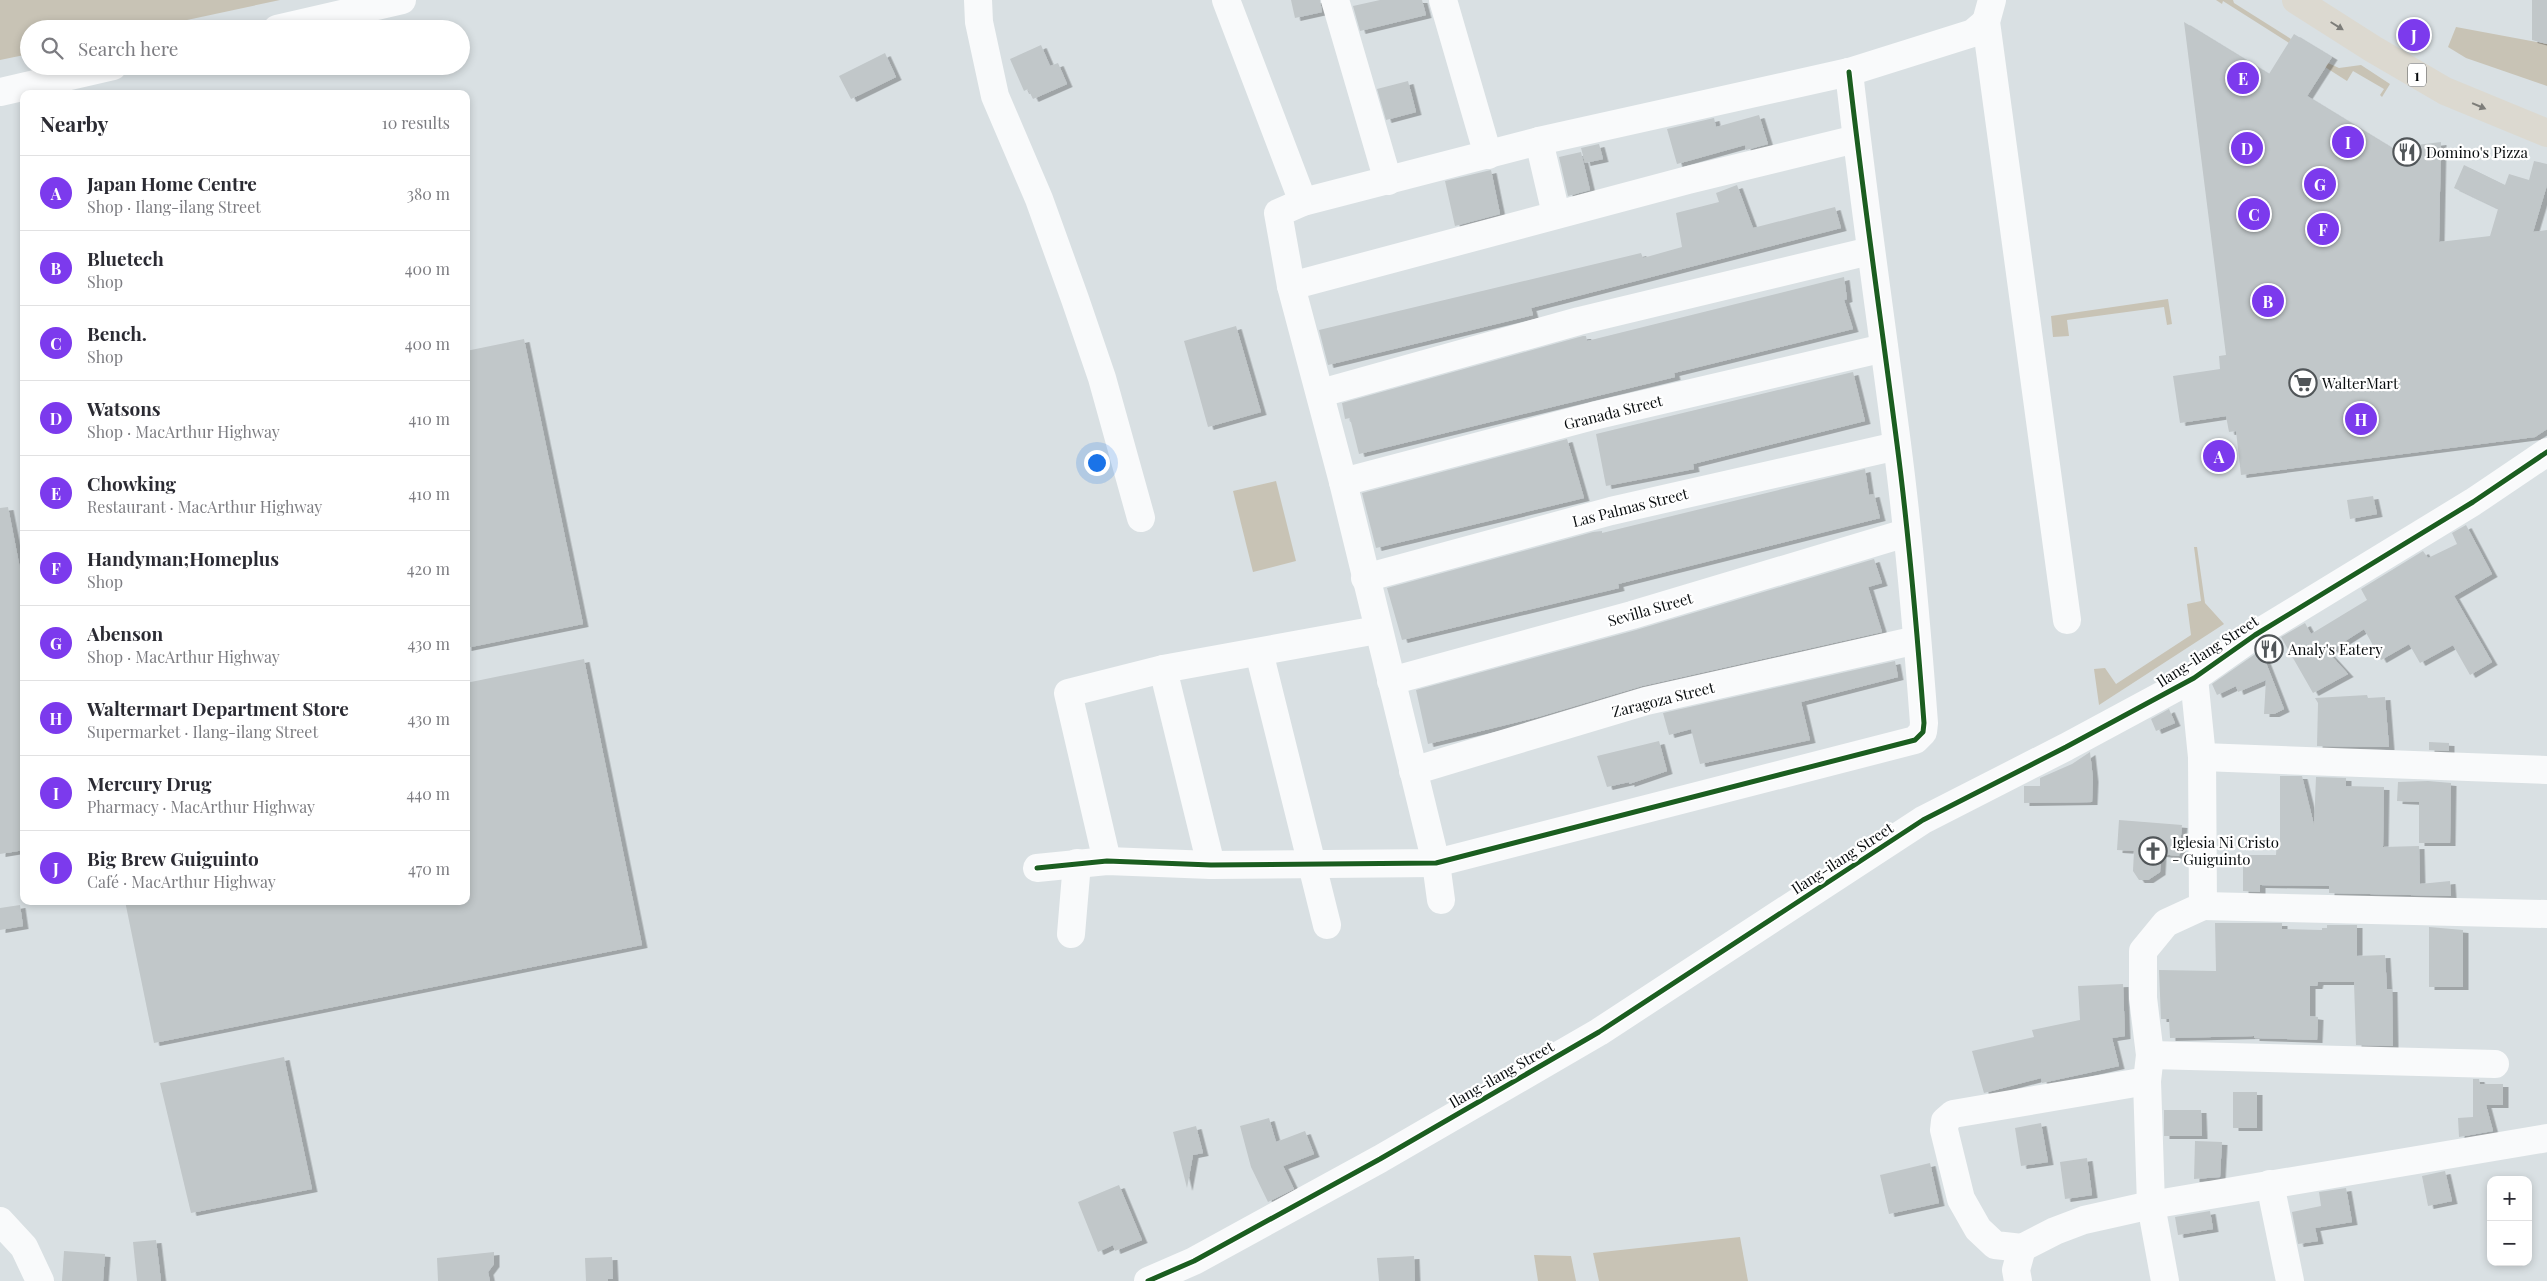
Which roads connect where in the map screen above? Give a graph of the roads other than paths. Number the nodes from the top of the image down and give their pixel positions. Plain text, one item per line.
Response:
1 (402, 0) edge
2 (978, 0) edge
3 (1226, 0) edge
4 (1335, 0) edge
5 (1444, 0) edge
6 (2296, 0) edge
7 (2331, 0) edge
8 (1989, 11) edge
9 (316, 20) edge
10 (1849, 72) junction
11 (74, 75) edge
12 (0, 92) edge
13 (2547, 112) edge
14 (2547, 133) edge
15 (1856, 139) junction
16 (1539, 141) junction
17 (1488, 155) junction
18 (1388, 181) junction
19 (1303, 202) junction
20 (1556, 214) junction
21 (1870, 251) junction
22 (1291, 286) junction
23 (1884, 348) junction
24 (1320, 393) junction
25 (1898, 446) junction
26 (2547, 452) edge
27 (1343, 482) junction
28 (1141, 518) dead end
29 (1906, 533) junction
30 (1365, 578) junction
31 (2067, 620) dead end
32 (1378, 630) junction
33 (1917, 640) junction
34 (1259, 652) junction
35 (1163, 669) junction
36 (2194, 678) junction
37 (1391, 681) junction
38 (2202, 758) junction
39 (2547, 770) edge
40 (1413, 771) junction
41 (1107, 861) junction
42 (1076, 862) junction
43 (1436, 862) junction
44 (1312, 864) junction
45 (1211, 866) junction
46 (1037, 868) dead end
47 (1441, 900) dead end
48 (2203, 906) junction
49 (2547, 914) edge
50 (1326, 925) dead end
51 (1071, 934) dead end
52 (2495, 1064) dead end
53 (2148, 1068) junction
54 (2547, 1138) edge
55 (2270, 1184) junction
56 (2151, 1205) junction
57 (0, 1220) edge
58 (2022, 1248) junction
59 (1199, 1271) edge
60 (40, 1281) edge
61 (1148, 1281) edge
62 (2018, 1281) edge
63 (2165, 1281) edge
64 (2290, 1281) edge

1 - 9 street
2 - 28 street
3 - 19 street
4 - 18 street
5 - 17 street
6 -> 14 highway, 1
7 - 13 highway, 1
8 - 10 street
8 - 31 street
10 - 15 street
10 - 16 street
11 - 12 street
15 - 20 street
15 - 21 street
16 - 17 street
16 - 20 street
17 - 18 street
18 - 19 street
19 - 22 street
20 - 22 street
21 - 23 street
21 - 24 street
22 - 24 street
23 - 25 street
23 - 27 street, Granada Street
24 - 27 street
25 - 29 street
25 - 30 street, Las Palmas Street
26 - 36 street, Ilang-ilang Street
27 - 30 street
29 - 33 street
29 - 37 street, Sevilla Street
30 - 32 street
32 - 34 street
32 - 37 street
33 - 40 street, Zaragoza Street
33 - 43 street
34 - 35 street
34 - 44 street
35 - 41 street
35 - 45 street
36 - 38 street
36 - 59 street, Ilang-ilang Street
37 - 40 street
38 - 39 street
38 - 48 street
40 - 43 street
41 - 42 street
41 - 45 street
42 - 46 street
42 - 51 street
43 - 44 street
43 - 47 street
44 - 45 street
44 - 50 street
48 - 49 street
48 - 53 street
52 - 53 street
53 - 56 street
53 - 58 street
54 - 55 street
55 - 56 street
55 - 64 street
56 - 58 street
56 - 63 street
57 - 60 street
58 - 62 street
59 - 61 street, Ilang-ilang Street

